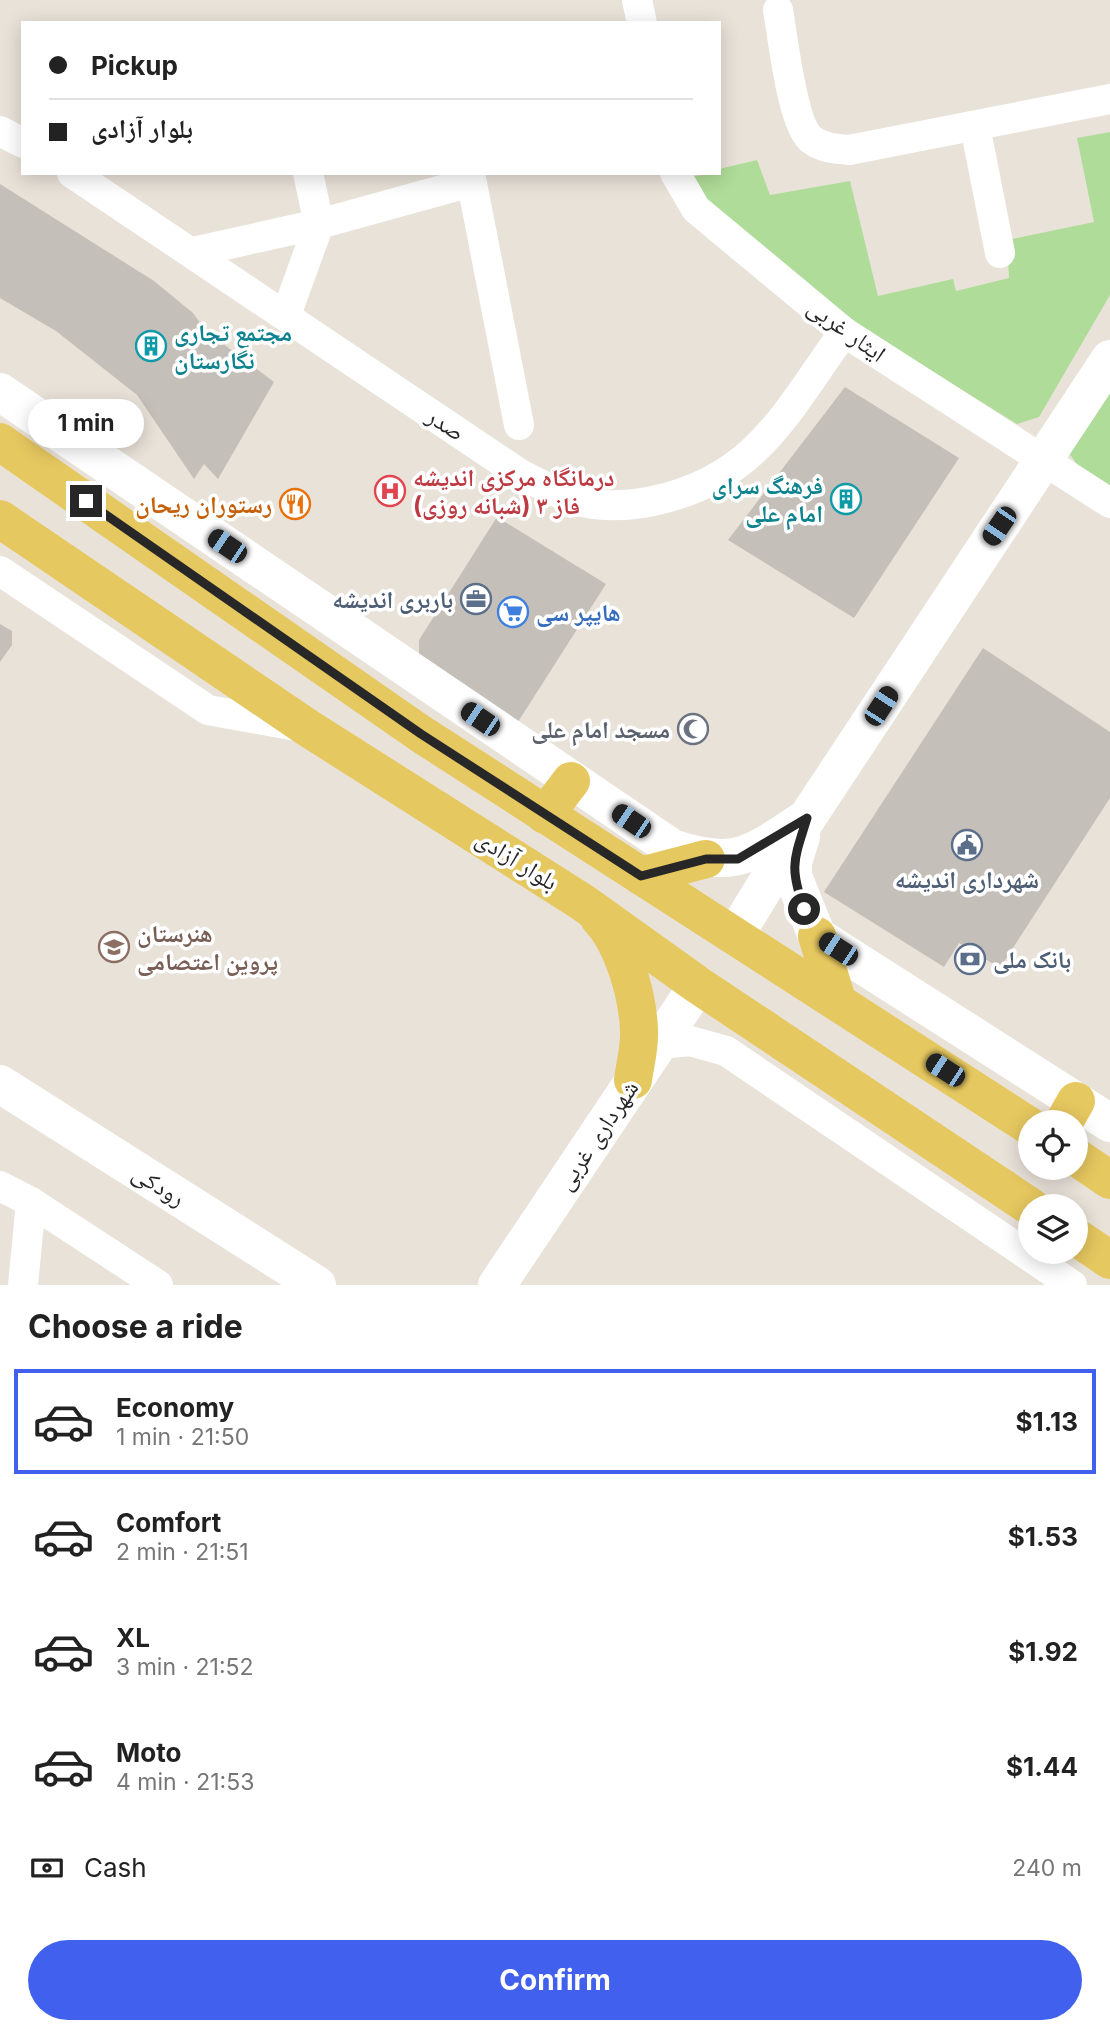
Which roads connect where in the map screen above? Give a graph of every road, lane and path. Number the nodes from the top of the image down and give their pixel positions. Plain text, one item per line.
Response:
1 (637, 0) edge
2 (778, 10) dead end
3 (642, 21) edge
4 (1110, 99) edge
5 (975, 125) junction
6 (0, 131) edge
7 (21, 143) edge
8 (75, 175) edge
9 (308, 175) edge
10 (676, 175) edge
11 (471, 178) edge
12 (319, 224) junction
13 (193, 252) junction
14 (1000, 253) dead end
15 (286, 315) junction
16 (844, 332) junction
17 (1110, 359) edge
18 (0, 392) edge
19 (519, 425) dead end
20 (0, 442) edge
21 (1044, 459) junction
22 (1110, 503) edge
23 (0, 519) edge
24 (0, 571) edge
25 (308, 728) junction
26 (571, 781) junction
27 (545, 816) junction
28 (807, 818) junction
29 (706, 859) junction
30 (641, 876) junction
31 (582, 902) junction
32 (736, 934) junction
33 (817, 936) junction
34 (698, 985) junction
35 (837, 1000) junction
36 (661, 1044) junction
37 (633, 1080) junction
38 (0, 1084) edge
39 (1067, 1110) edge
40 (1088, 1117) edge
41 (1018, 1118) edge
42 (1110, 1123) edge
43 (1088, 1165) edge
44 (1110, 1180) edge
45 (0, 1186) edge
46 (1018, 1198) edge
47 (31, 1202) junction
48 (1088, 1245) edge
49 (1110, 1260) edge
50 (23, 1285) edge
51 (158, 1285) edge
52 (317, 1285) edge
53 (497, 1285) edge
54 (1072, 1285) edge

1 - 3 street
2 - 5 street
4 - 5 street
5 - 14 street
6 - 7 street
8 - 13 street, صدر
9 - 12 street
10 - 16 street, ایثار غربی
11 - 12 street
11 - 19 street
12 - 13 street
12 - 15 street
13 - 15 street, صدر
15 - 16 street, صدر
16 - 21 street, ایثار غربی
17 - 21 street
18 - 26 street
20 - 27 main road
21 - 22 street, ایثار غربی
21 - 28 street
23 - 25 main road, بلوار آزادی
24 - 25 street
25 - 31 main road, بلوار آزادی
26 - 27 main road
26 - 29 street
27 - 30 main road
28 - 29 street
28 - 32 street
28 - 33 street
29 - 30 main road
30 - 32 main road
31 - 34 main road, بلوار آزادی
31 - 37 main road
32 - 35 main road
33 - 35 main road
33 - 39 street
34 - 36 street, شهرداری غربی
34 - 46 main road, بلوار آزادی
35 - 41 main road
36 - 37 street, شهرداری غربی
36 - 54 street
37 - 53 street, شهرداری غربی
38 - 52 street, رودکی
40 - 42 street
43 - 44 main road
45 - 47 street
47 - 50 street
47 - 51 street
48 - 49 main road

